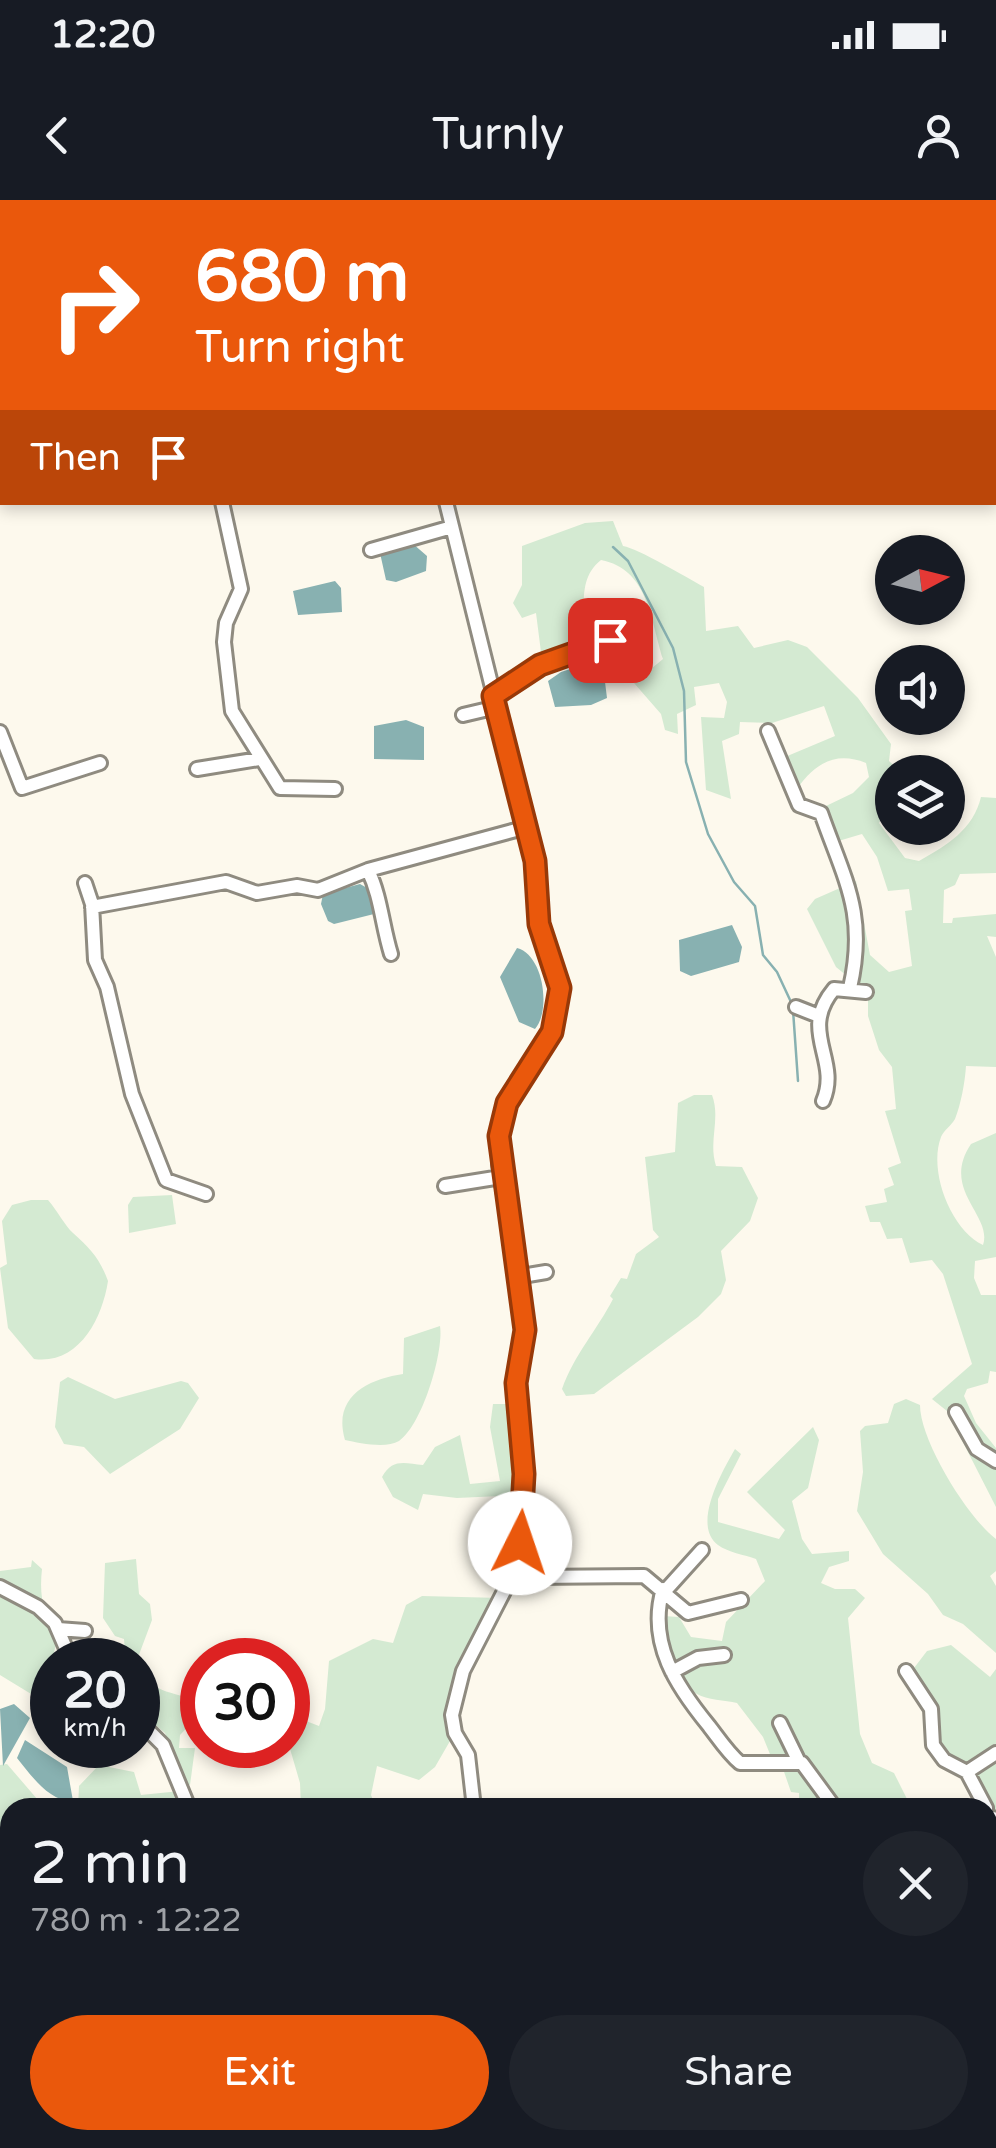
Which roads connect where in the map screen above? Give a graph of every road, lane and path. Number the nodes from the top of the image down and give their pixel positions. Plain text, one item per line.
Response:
1 (223, 505) edge
2 (447, 505) edge
3 (452, 527) junction
4 (371, 550) dead end
5 (610, 640) dead end
6 (495, 701) junction
7 (463, 715) dead end
8 (0, 732) edge
9 (768, 732) dead end
10 (259, 760) junction
11 (100, 763) dead end
12 (197, 769) dead end
13 (335, 788) dead end
14 (527, 827) junction
15 (368, 870) junction
16 (84, 883) dead end
17 (92, 907) junction
18 (391, 954) dead end
19 (850, 988) junction
20 (866, 992) dead end
21 (796, 1007) dead end
22 (819, 1016) junction
23 (823, 1102) dead end
24 (501, 1177) junction
25 (446, 1186) dead end
26 (206, 1194) dead end
27 (546, 1272) dead end
28 (516, 1277) junction
29 (956, 1412) dead end
30 (996, 1461) edge
31 (702, 1550) dead end
32 (515, 1573) junction
33 (0, 1587) edge
34 (664, 1590) junction
35 (742, 1600) dead end
36 (58, 1629) junction
37 (84, 1631) dead end
38 (61, 1638) edge
39 (724, 1655) dead end
40 (906, 1671) dead end
41 (672, 1672) junction
42 (780, 1723) dead end
43 (160, 1741) edge
44 (996, 1753) edge
45 (798, 1760) junction
46 (967, 1772) junction
47 (186, 1798) edge
48 (473, 1798) edge
49 (829, 1798) edge
50 (981, 1798) edge

1 - 10 street
2 - 3 street
3 - 4 street
3 - 6 street
5 - 6 street
6 - 7 street
6 - 14 street
8 - 11 street
9 - 19 street
10 - 12 street
10 - 13 street
14 - 15 street
14 - 24 street
15 - 17 street
15 - 18 street
16 - 17 street
17 - 26 street
19 - 20 street
19 - 22 street
21 - 22 street
22 - 23 street
24 - 25 street
24 - 28 street
27 - 28 street
28 - 32 street
29 - 30 street
31 - 34 street
32 - 34 street
32 - 48 street
33 - 36 street
34 - 35 street
34 - 41 street
36 - 37 street
36 - 38 street
39 - 41 street
40 - 46 street
41 - 45 street
42 - 45 street
43 - 47 street
44 - 46 street
45 - 49 street
46 - 50 street

